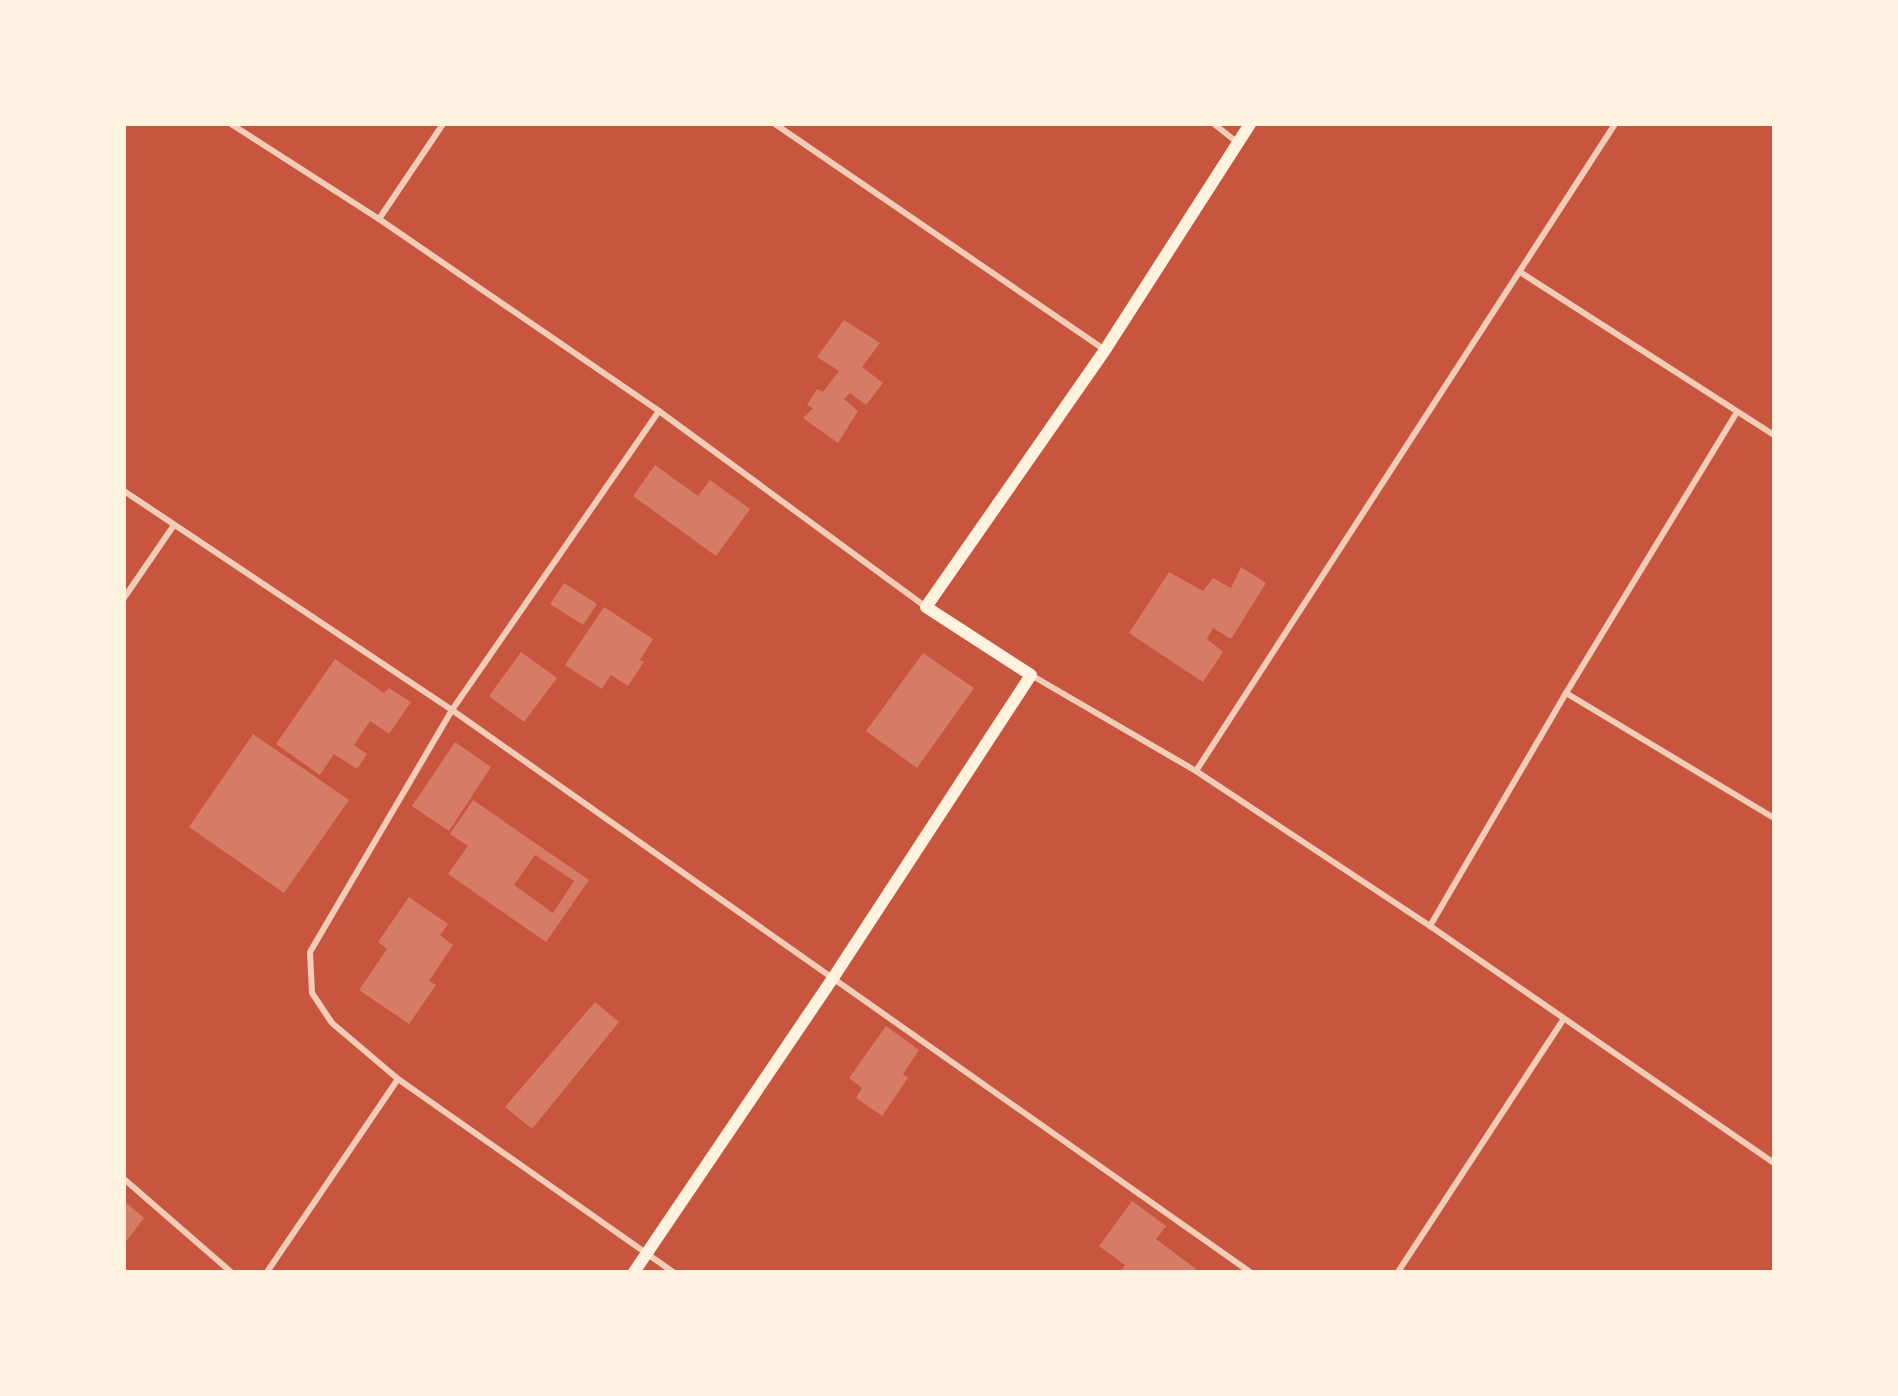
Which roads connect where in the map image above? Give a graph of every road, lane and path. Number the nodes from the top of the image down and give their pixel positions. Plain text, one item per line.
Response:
1 (231, 124) edge
2 (443, 124) edge
3 (775, 124) edge
4 (1214, 124) edge
5 (1250, 124) edge
6 (1615, 124) edge
7 (1238, 143) junction
8 (379, 219) junction
9 (1520, 272) junction
10 (1105, 350) junction
11 (659, 411) junction
12 (1737, 412) junction
13 (1773, 435) edge
14 (124, 491) edge
15 (174, 525) junction
16 (124, 598) edge
17 (926, 607) junction
18 (1031, 675) junction
19 (1566, 693) junction
20 (452, 710) junction
21 (1196, 771) junction
22 (1773, 818) edge
23 (1430, 926) junction
24 (833, 978) junction
25 (1563, 1020) junction
26 (398, 1079) junction
27 (1773, 1163) edge
28 (124, 1179) edge
29 (647, 1253) junction
30 (231, 1272) edge
31 (267, 1272) edge
32 (634, 1272) edge
33 (673, 1272) edge
34 (1250, 1272) edge
35 (1398, 1272) edge

1 - 8 street
2 - 8 street
3 - 10 street
4 - 7 street
5 - 7 main road
6 - 9 street
7 - 10 main road
8 - 11 street
9 - 12 street
9 - 21 street
10 - 17 main road
11 - 17 street
11 - 20 street
12 - 13 street
12 - 19 street
14 - 15 street
15 - 16 street
15 - 20 street
17 - 18 main road
18 - 21 street
18 - 24 main road
19 - 22 street
19 - 23 street
20 - 24 street
20 - 26 street
21 - 23 street
23 - 25 street
24 - 29 main road
24 - 34 street
25 - 27 street
25 - 35 street
26 - 29 street
26 - 31 street
28 - 30 street
29 - 32 main road
29 - 33 street

